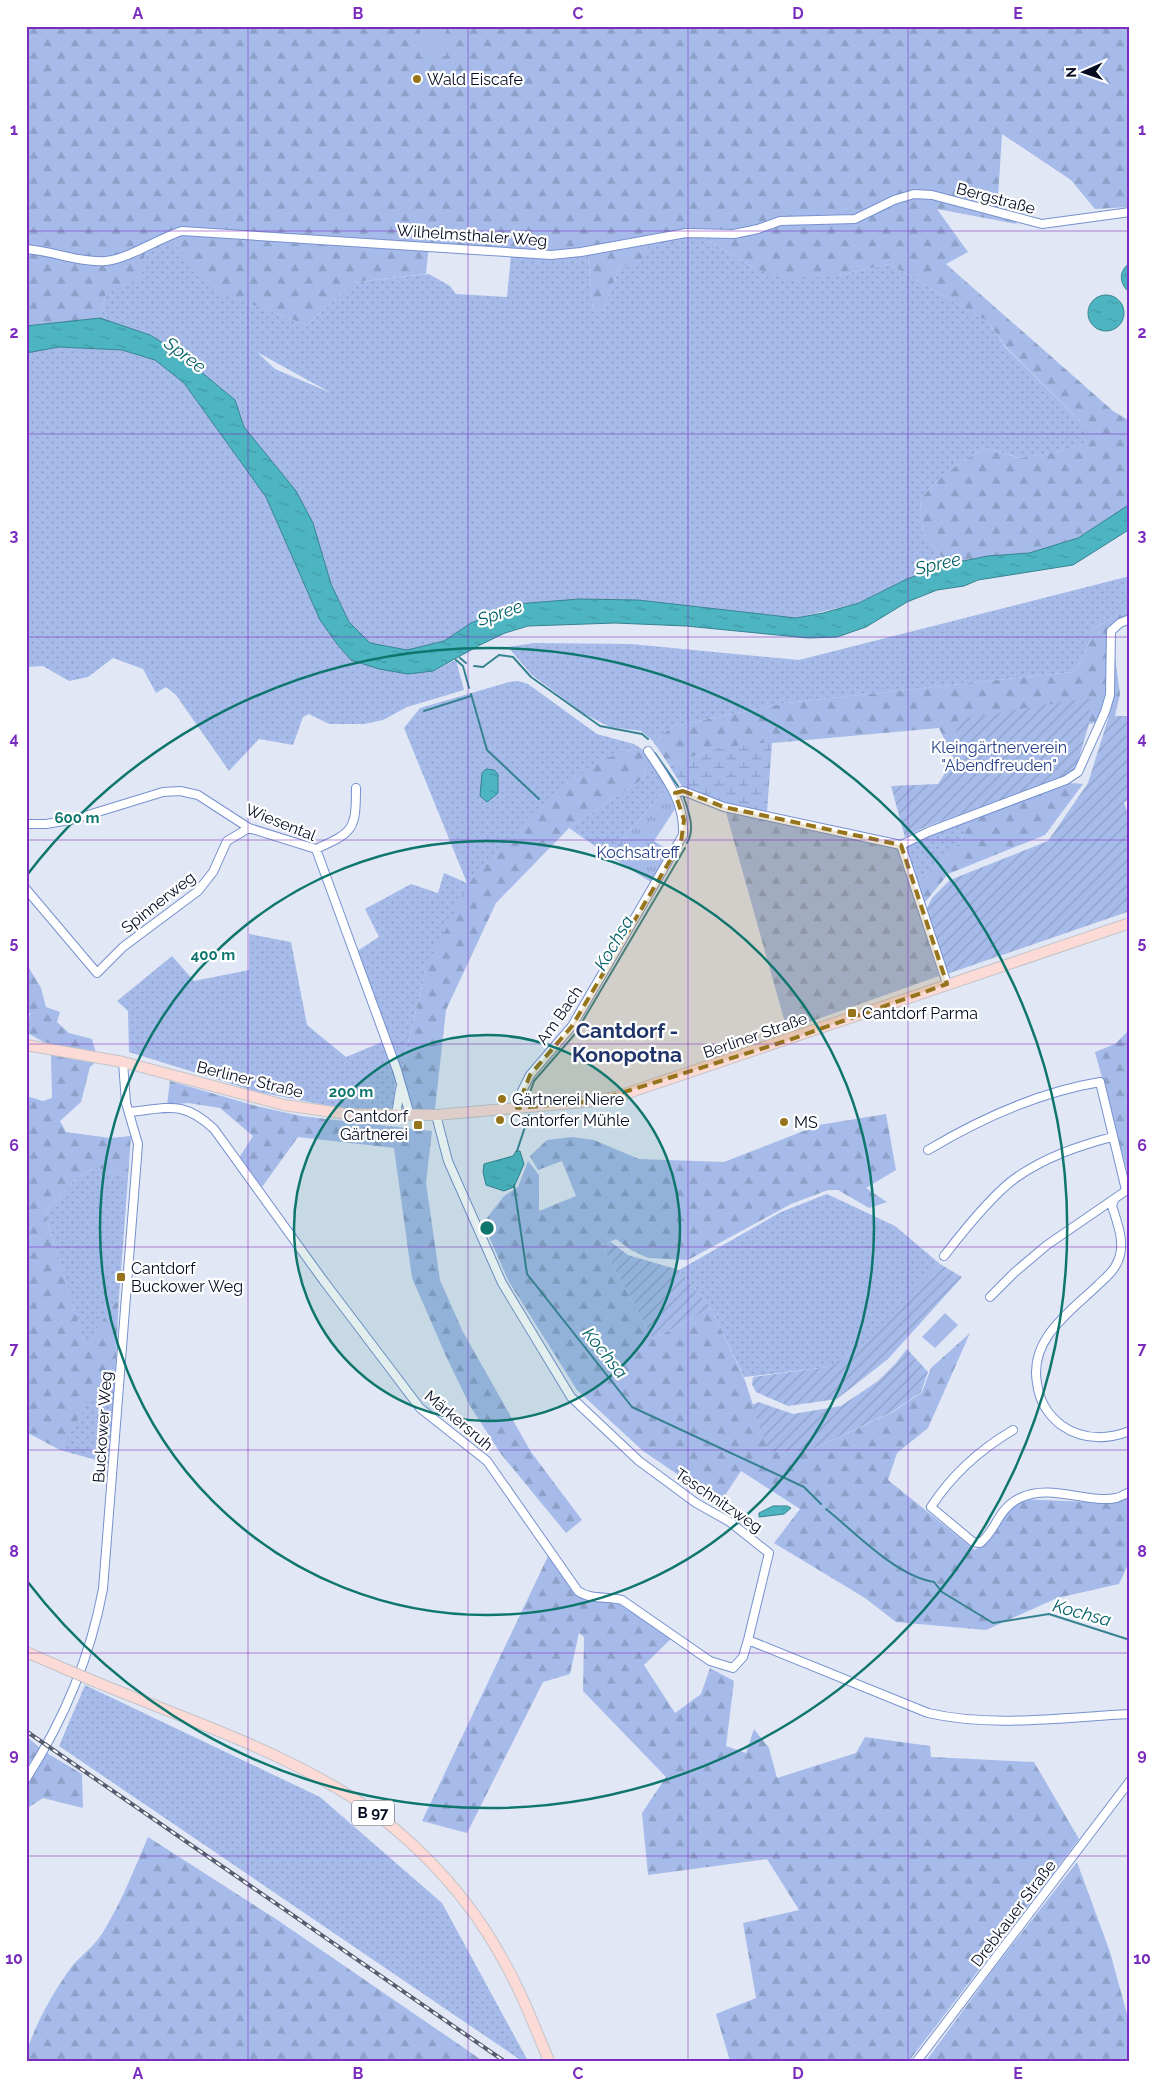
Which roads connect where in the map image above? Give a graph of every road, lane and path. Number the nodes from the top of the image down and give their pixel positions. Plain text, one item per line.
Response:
1 (914, 194) joint
2 (1130, 212) edge
3 (26, 249) edge
4 (1130, 619) edge
5 (648, 751) dead end
6 (356, 788) dead end
7 (675, 793) junction
8 (26, 824) edge
9 (249, 828) junction
10 (901, 845) junction
11 (316, 850) junction
12 (26, 889) edge
13 (1130, 923) edge
14 (947, 984) junction
15 (26, 1045) edge
16 (123, 1062) junction
17 (400, 1087) junction
18 (517, 1108) junction
19 (129, 1112) junction
20 (396, 1115) junction
21 (436, 1115) junction
22 (410, 1116) junction
23 (1112, 1137) junction
24 (928, 1150) dead end
25 (1128, 1189) edge
26 (1114, 1200) junction
27 (944, 1256) dead end
28 (990, 1297) dead end
29 (1013, 1430) dead end
30 (1130, 1431) edge
31 (1130, 1492) edge
32 (748, 1640) junction
33 (26, 1652) edge
34 (1130, 1714) edge
35 (26, 1779) edge
36 (1130, 1781) edge
37 (549, 2061) edge
38 (917, 2061) edge

1 - 2 street, Bergstraße
1 - 3 street, Wilhelmsthaler Weg
4 - 10 street
5 - 7 street, Am Bach
6 - 11 street
7 - 10 street
7 - 18 street, Am Bach
8 - 9 street, Wiesental
9 - 11 street, Wiesental
9 - 12 street, Spinnerweg
10 - 14 street
11 - 17 street, Wiesental
13 - 14 main road, Berliner Straße
14 - 18 main road, Berliner Straße
15 - 16 main road, Berliner Straße
16 - 19 street, Buckower Weg
16 - 20 main road, Berliner Straße
17 - 20 street, Wiesental
17 - 22 street, Wiesental
18 - 21 main road, Berliner Straße
19 - 32 street, Märkersruh
19 - 35 street, Buckower Weg
20 - 22 main road, Berliner Straße
21 - 22 main road, Berliner Straße
21 - 32 street, Teschnitzweg
23 - 24 street
23 - 25 street
23 - 27 street
25 - 26 street
26 - 28 street
26 - 30 street
29 - 31 street
32 - 34 street
33 - 37 main road, B 97, bridge
36 - 38 street, Drebkauer Straße

